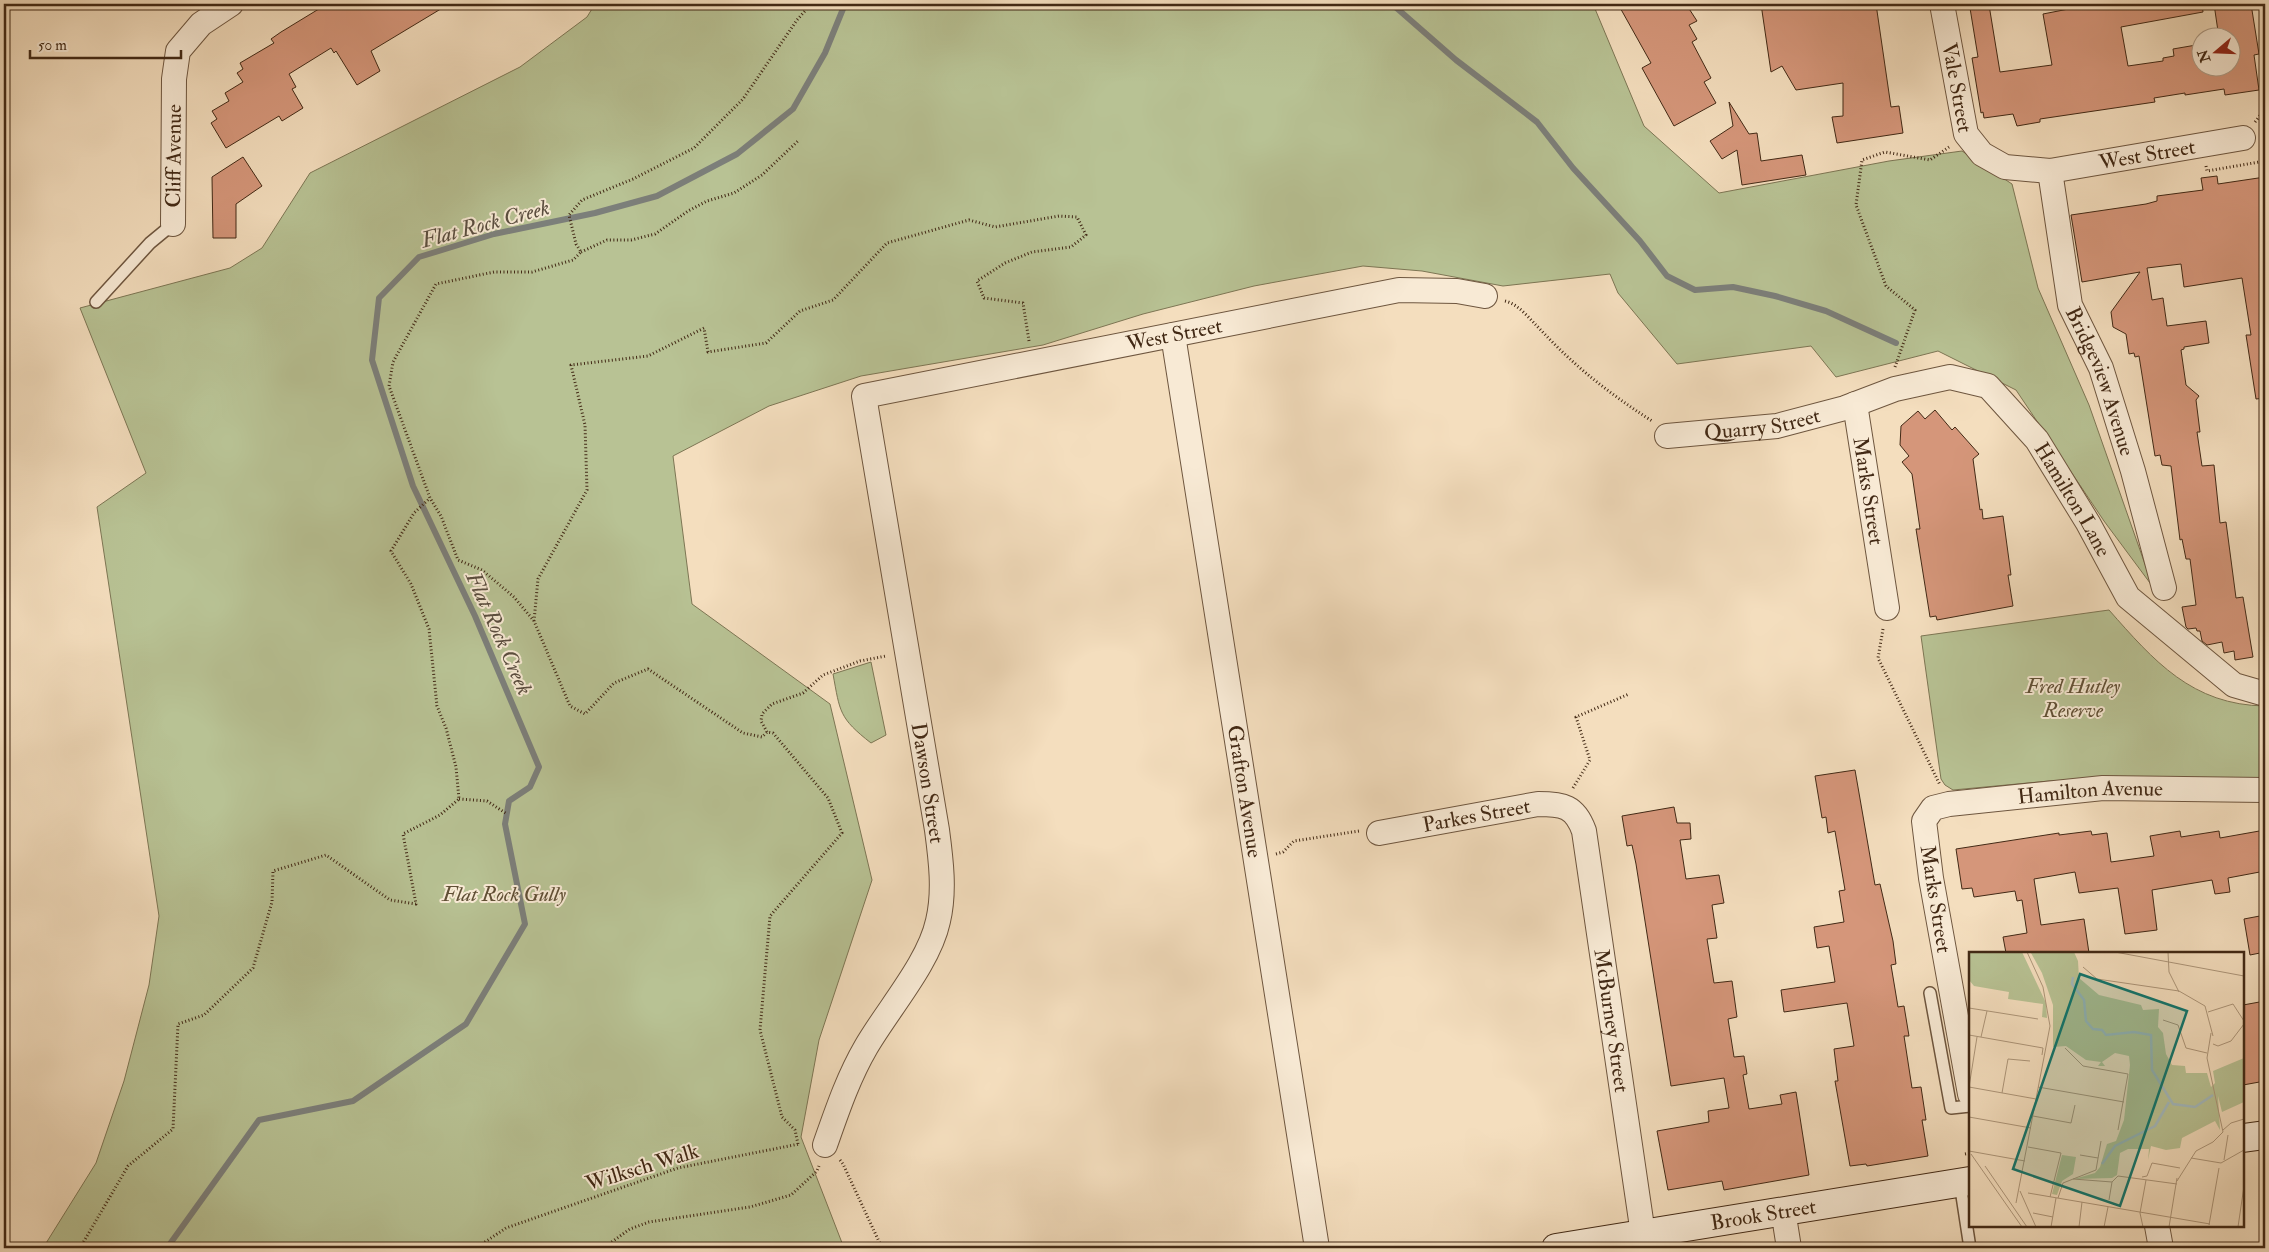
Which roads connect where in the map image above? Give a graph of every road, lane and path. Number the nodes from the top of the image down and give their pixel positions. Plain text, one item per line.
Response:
1 (231, 4) edge
2 (811, 4) edge
3 (1942, 4) edge
4 (2243, 138) dead end
5 (799, 140) dead end
6 (1930, 160) dead end
7 (2265, 161) edge
8 (2207, 170) dead end
9 (2050, 171) junction
10 (173, 224) joint
11 (581, 252) junction
12 (1485, 296) joint
13 (96, 302) dead end
14 (1173, 335) junction
15 (1032, 363) junction
16 (1887, 392) junction
17 (864, 396) joint
18 (1855, 404) junction
19 (1667, 436) joint
20 (430, 498) junction
21 (2164, 588) dead end
22 (1887, 608) joint
23 (534, 621) junction
24 (907, 653) junction
25 (1629, 694) dead end
26 (2265, 694) edge
27 (767, 732) junction
28 (2265, 790) edge
29 (459, 799) junction
30 (1949, 804) junction
31 (1568, 808) junction
32 (507, 814) dead end
33 (1924, 821) joint
34 (1379, 833) joint
35 (1256, 860) junction
36 (1930, 994) dead end
37 (1969, 1088) edge
38 (1969, 1106) edge
39 (2265, 1135) edge
40 (2244, 1138) edge
41 (798, 1144) junction
42 (825, 1146) junction
43 (1969, 1153) edge
44 (1964, 1154) dead end
45 (1965, 1182) edge
46 (1783, 1210) junction
47 (2157, 1227) edge
48 (1643, 1234) junction
49 (80, 1248) edge
50 (476, 1248) edge
51 (603, 1248) edge
52 (882, 1248) edge
53 (1317, 1248) edge
54 (1556, 1248) edge
55 (1789, 1248) edge
56 (1970, 1248) edge
57 (2161, 1248) edge

1 - 10 street, Cliff Avenue
2 - 11 path
3 - 9 street, Vale Street
4 - 9 street, West Street
5 - 11 path
6 - 16 path
7 - 8 path
9 - 21 street, Bridgeview Avenue
10 - 13 lane, Cliff Avenue
11 - 20 path
12 - 14 street, West Street
12 - 19 path
14 - 15 street, West Street
14 - 35 street, Grafton Avenue
15 - 17 street, West Street
15 - 23 path
16 - 18 street, Hamilton Lane
16 - 26 street, Hamilton Lane
17 - 24 street, Dawson Street
18 - 19 street, Quarry Street
18 - 22 street, Marks Street
20 - 23 path
20 - 29 path
22 - 30 path
23 - 27 path
24 - 27 path
24 - 42 street, Dawson Street
25 - 31 path
27 - 41 path
28 - 30 street, Hamilton Avenue
29 - 32 path
29 - 49 path
30 - 33 street, Hamilton Avenue
31 - 34 street, Parkes Street
31 - 48 street, McBurney Street
33 - 37 street, Marks Street
34 - 35 path
35 - 53 street, Grafton Avenue
36 - 38 lane
39 - 40 main road
41 - 42 path, Wilksch Walk
41 - 50 path, Wilksch Walk
42 - 51 path
42 - 52 path
43 - 44 path
45 - 46 main road, Brook Street
45 - 56 lane
46 - 48 main road, Brook Street
46 - 55 street
47 - 57 street
48 - 54 main road, Brook Street

